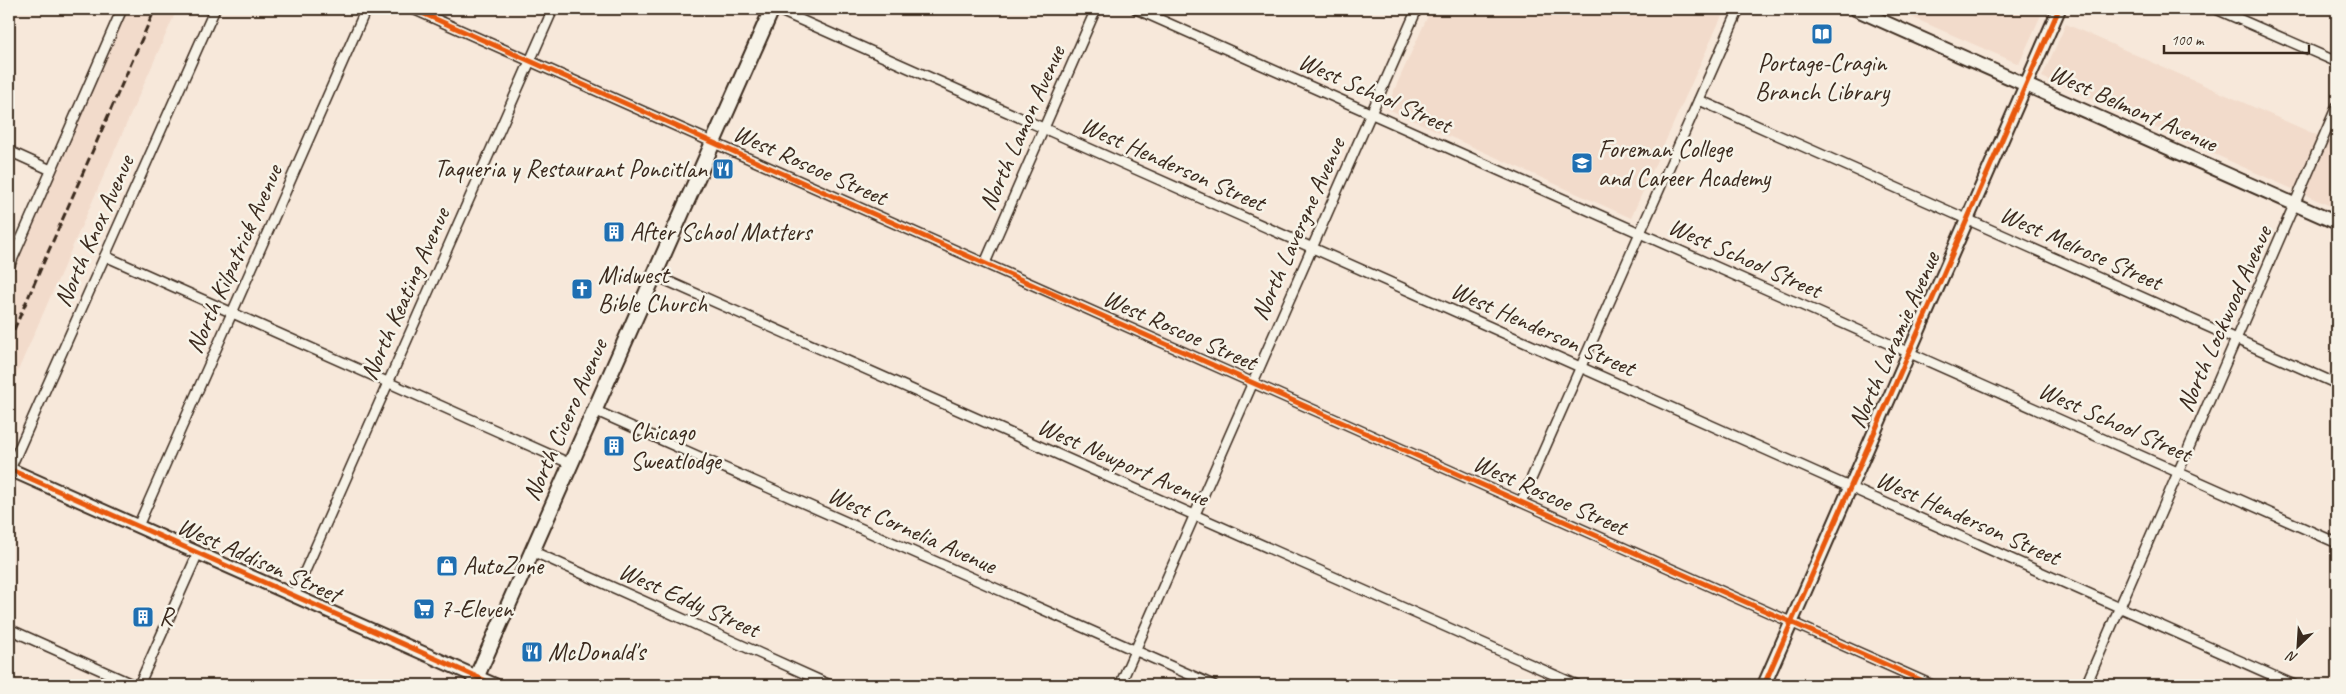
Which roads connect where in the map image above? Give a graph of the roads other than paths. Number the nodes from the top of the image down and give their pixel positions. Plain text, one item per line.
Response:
1 (122, 9) edge
2 (214, 9) edge
3 (366, 9) edge
4 (413, 9) edge
5 (552, 9) edge
6 (772, 9) edge
7 (776, 9) edge
8 (1096, 9) edge
9 (1136, 9) edge
10 (1417, 9) edge
11 (1739, 9) edge
12 (1856, 9) edge
13 (2059, 9) edge
14 (2216, 9) edge
15 (530, 61) junction
16 (2337, 62) edge
17 (2026, 85) junction
18 (1699, 100) junction
19 (2337, 106) edge
20 (1371, 113) junction
21 (1044, 128) junction
22 (713, 142) junction
23 (9, 151) edge
24 (51, 170) junction
25 (2295, 204) junction
26 (1968, 220) junction
27 (2337, 223) edge
28 (1640, 234) junction
29 (1312, 248) junction
30 (105, 256) junction
31 (984, 263) junction
32 (9, 267) edge
33 (654, 275) junction
34 (232, 312) junction
35 (2237, 339) junction
36 (1909, 352) junction
37 (1581, 367) junction
38 (1253, 382) junction
39 (388, 383) junction
40 (2337, 384) edge
41 (594, 410) junction
42 (571, 464) junction
43 (10, 469) edge
44 (2179, 472) junction
45 (1850, 487) junction
46 (1521, 502) junction
47 (1194, 516) junction
48 (138, 526) junction
49 (2337, 543) edge
50 (532, 552) junction
51 (198, 553) junction
52 (294, 596) junction
53 (2120, 608) junction
54 (1791, 623) junction
55 (9, 629) edge
56 (1135, 651) junction
57 (475, 681) edge
58 (134, 685) edge
59 (139, 685) edge
60 (495, 685) edge
61 (830, 685) edge
62 (1120, 685) edge
63 (1213, 685) edge
64 (1577, 685) edge
65 (1764, 685) edge
66 (1932, 685) edge
67 (2086, 685) edge
68 (2294, 685) edge

1 - 24 street
2 - 30 street, North Knox Avenue
3 - 34 street, North Kilpatrick Avenue
4 - 15 street, West Roscoe Street
5 - 15 street, North Keating Avenue
6 - 22 main road, North Cicero Avenue
7 - 21 street, West Henderson Street
8 - 21 street, North Lamon Avenue
9 - 20 street, West School Street
10 - 20 street, North Lavergne Avenue
11 - 18 street
12 - 17 main road, West Belmont Avenue
13 - 17 main road, North Laramie Avenue
14 - 16 street
15 - 22 street, West Roscoe Street
15 - 39 street, North Keating Avenue
17 - 25 main road, West Belmont Avenue
17 - 26 main road, North Laramie Avenue
18 - 26 street, West Melrose Street
18 - 28 street
19 - 25 street, North Lockwood Avenue
20 - 28 street, West School Street
20 - 29 street, North Lavergne Avenue
21 - 29 street, West Henderson Street
21 - 31 street, North Lamon Avenue
22 - 31 street, West Roscoe Street
22 - 33 main road, North Cicero Avenue
23 - 24 street
24 - 32 street
25 - 27 main road, West Belmont Avenue
25 - 35 street, North Lockwood Avenue
26 - 35 street, West Melrose Street
26 - 36 main road, North Laramie Avenue
28 - 36 street, West School Street
28 - 37 street
29 - 37 street, West Henderson Street
29 - 38 street, North Lavergne Avenue
30 - 34 street
30 - 43 street, North Knox Avenue
31 - 38 street, West Roscoe Street
33 - 41 main road, North Cicero Avenue
33 - 47 street, West Newport Avenue
34 - 39 street
34 - 48 street, North Kilpatrick Avenue
35 - 40 street, West Melrose Street
35 - 44 street, North Lockwood Avenue
36 - 44 street, West School Street
36 - 45 main road, North Laramie Avenue
37 - 45 street, West Henderson Street
37 - 46 street
38 - 46 street, West Roscoe Street
38 - 47 street, North Lavergne Avenue
39 - 42 street
39 - 52 street, North Keating Avenue
41 - 42 main road, North Cicero Avenue
41 - 56 street, West Cornelia Avenue
42 - 50 main road, North Cicero Avenue
43 - 48 main road, West Addison Street
44 - 49 street, West School Street
44 - 53 street, North Lockwood Avenue
45 - 53 street, West Henderson Street
45 - 54 main road, North Laramie Avenue
46 - 54 street, West Roscoe Street
47 - 56 street, North Lavergne Avenue
47 - 64 street, West Newport Avenue
48 - 51 main road, West Addison Street
50 - 57 main road, North Cicero Avenue
50 - 61 street, West Eddy Street
51 - 52 main road, West Addison Street
51 - 59 street
52 - 57 main road, West Addison Street
53 - 67 street, North Lockwood Avenue
53 - 68 street, West Henderson Street
54 - 65 main road, North Laramie Avenue
54 - 66 street, West Roscoe Street
55 - 58 street
56 - 62 street, North Lavergne Avenue
56 - 63 street, West Cornelia Avenue
57 - 60 main road, West Addison Street

